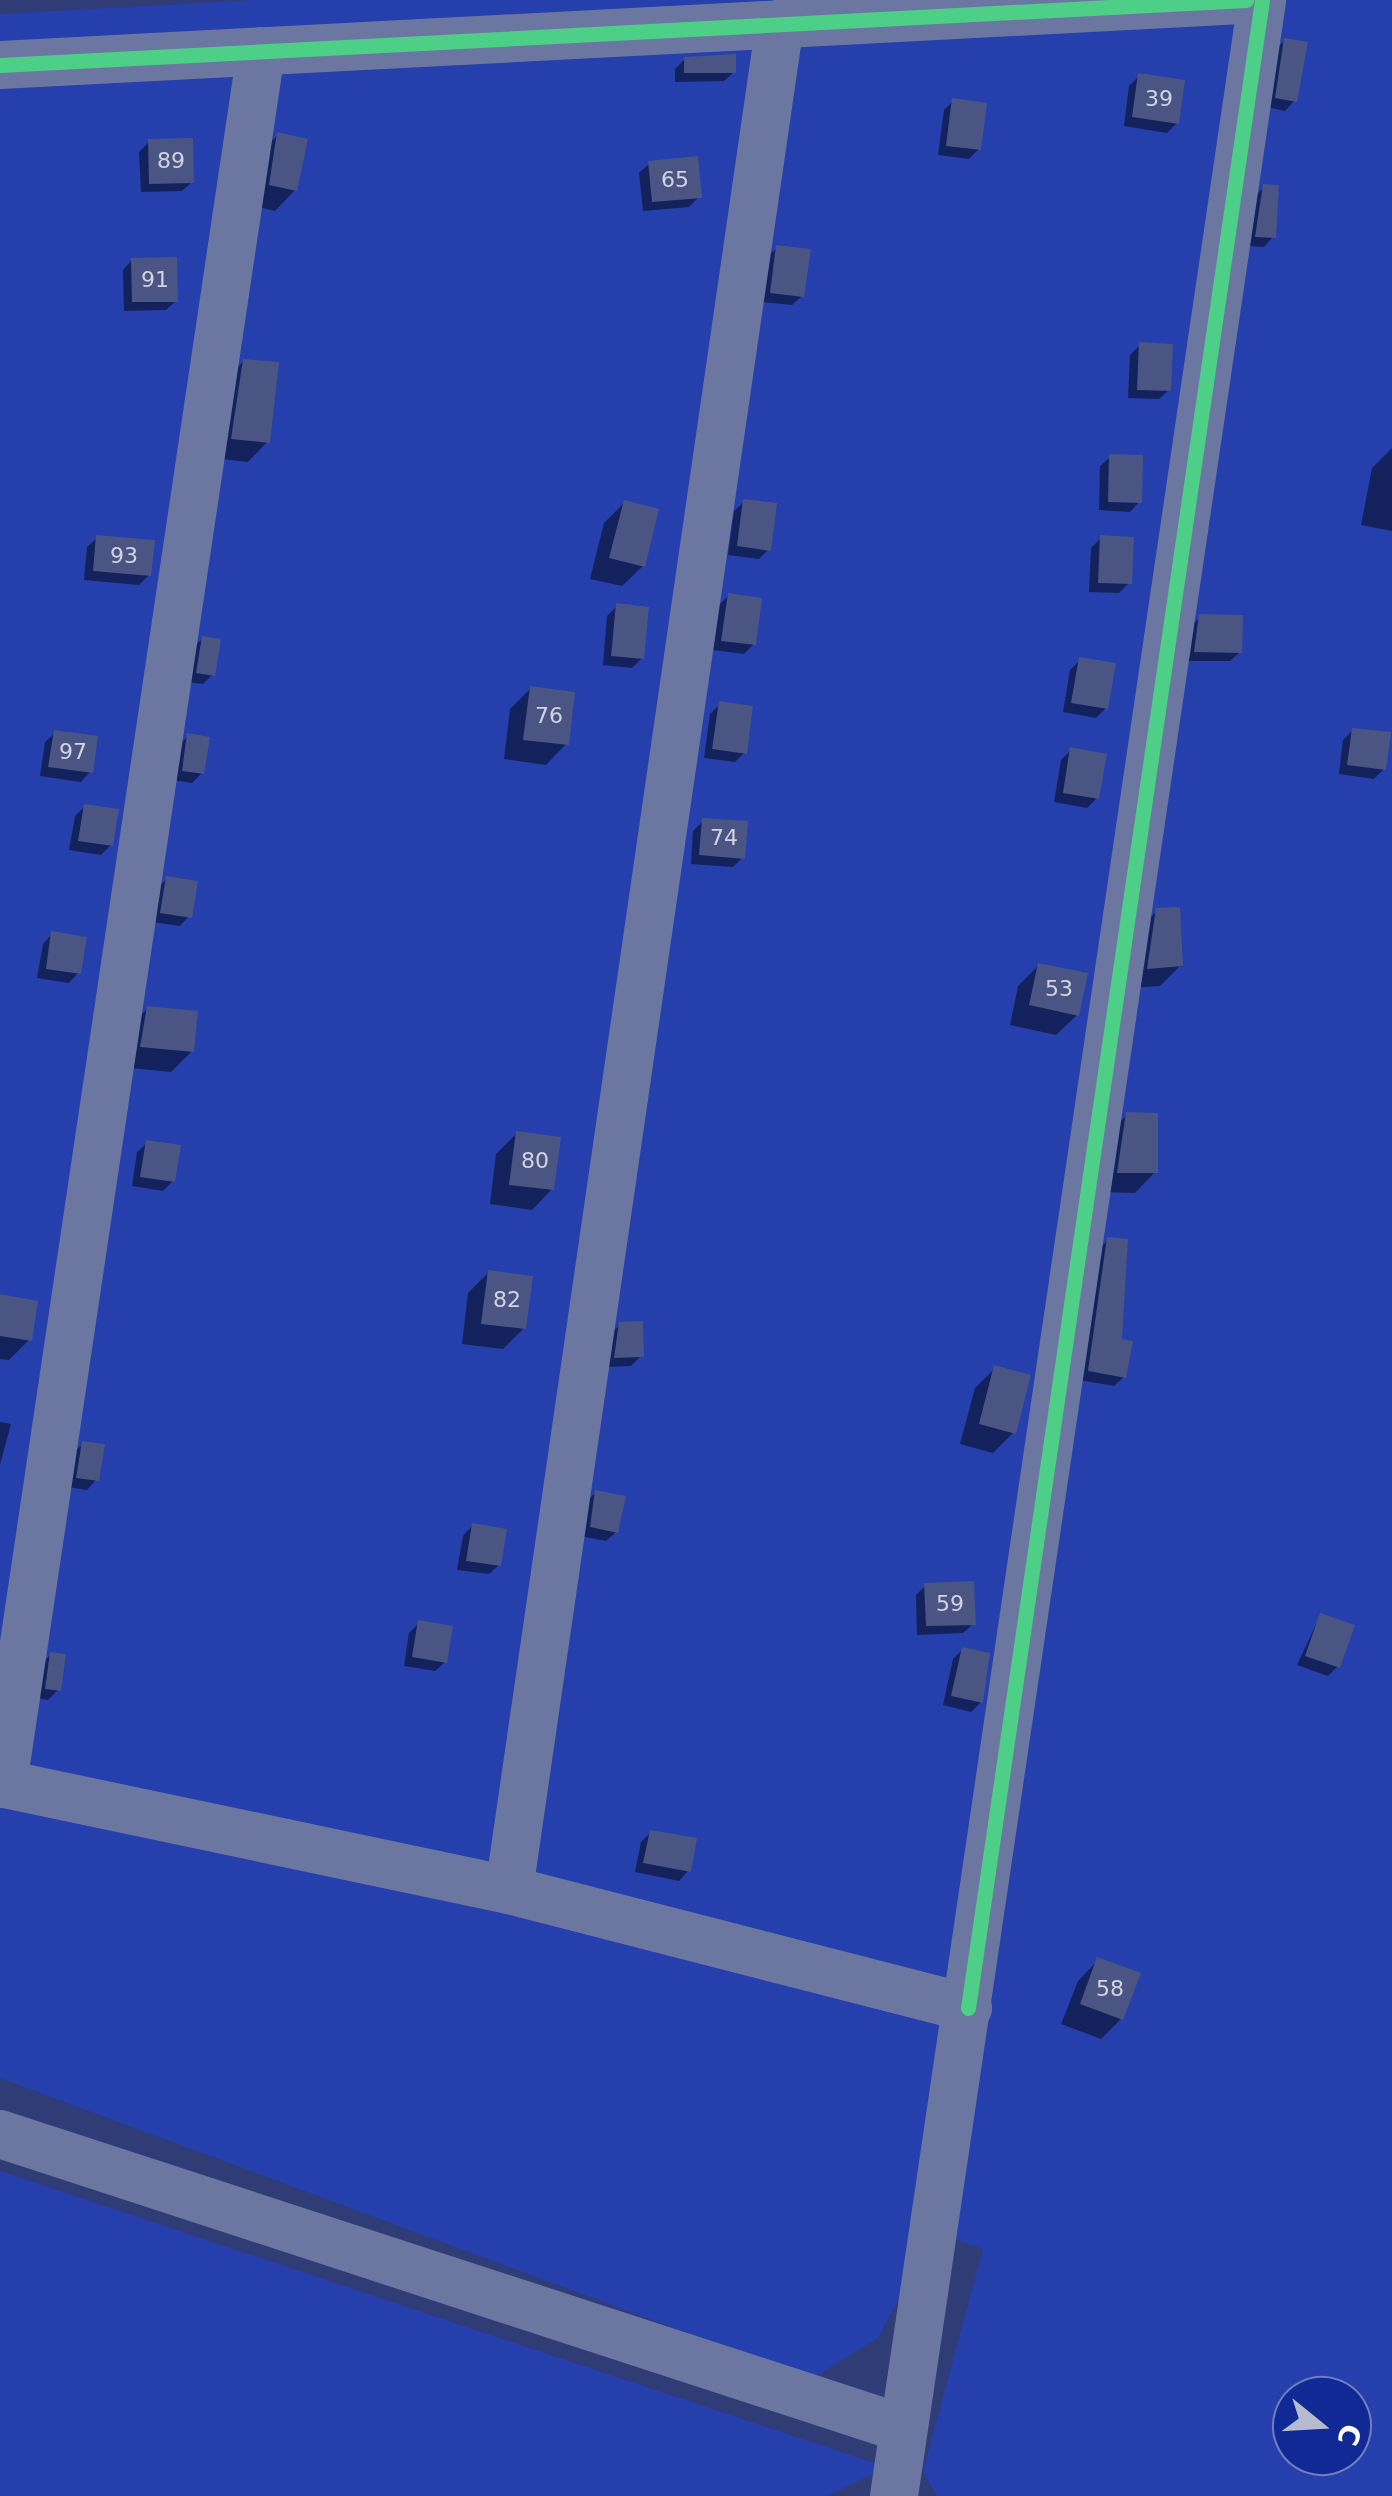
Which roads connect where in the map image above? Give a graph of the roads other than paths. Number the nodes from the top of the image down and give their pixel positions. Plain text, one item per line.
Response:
1 (1246, 0) edge
2 (1262, 0) edge
3 (780, 24) junction
4 (261, 51) junction
5 (0, 65) edge
6 (1, 1784) edge
7 (509, 1890) junction
8 (968, 2008) junction
9 (0, 2134) edge
10 (901, 2428) junction
11 (894, 2496) edge

1 - 3 street
2 - 8 street
3 - 4 street
3 - 7 street
4 - 5 street
4 - 6 street
6 - 7 street
7 - 8 street
8 - 10 street
9 - 10 street
10 - 11 street

